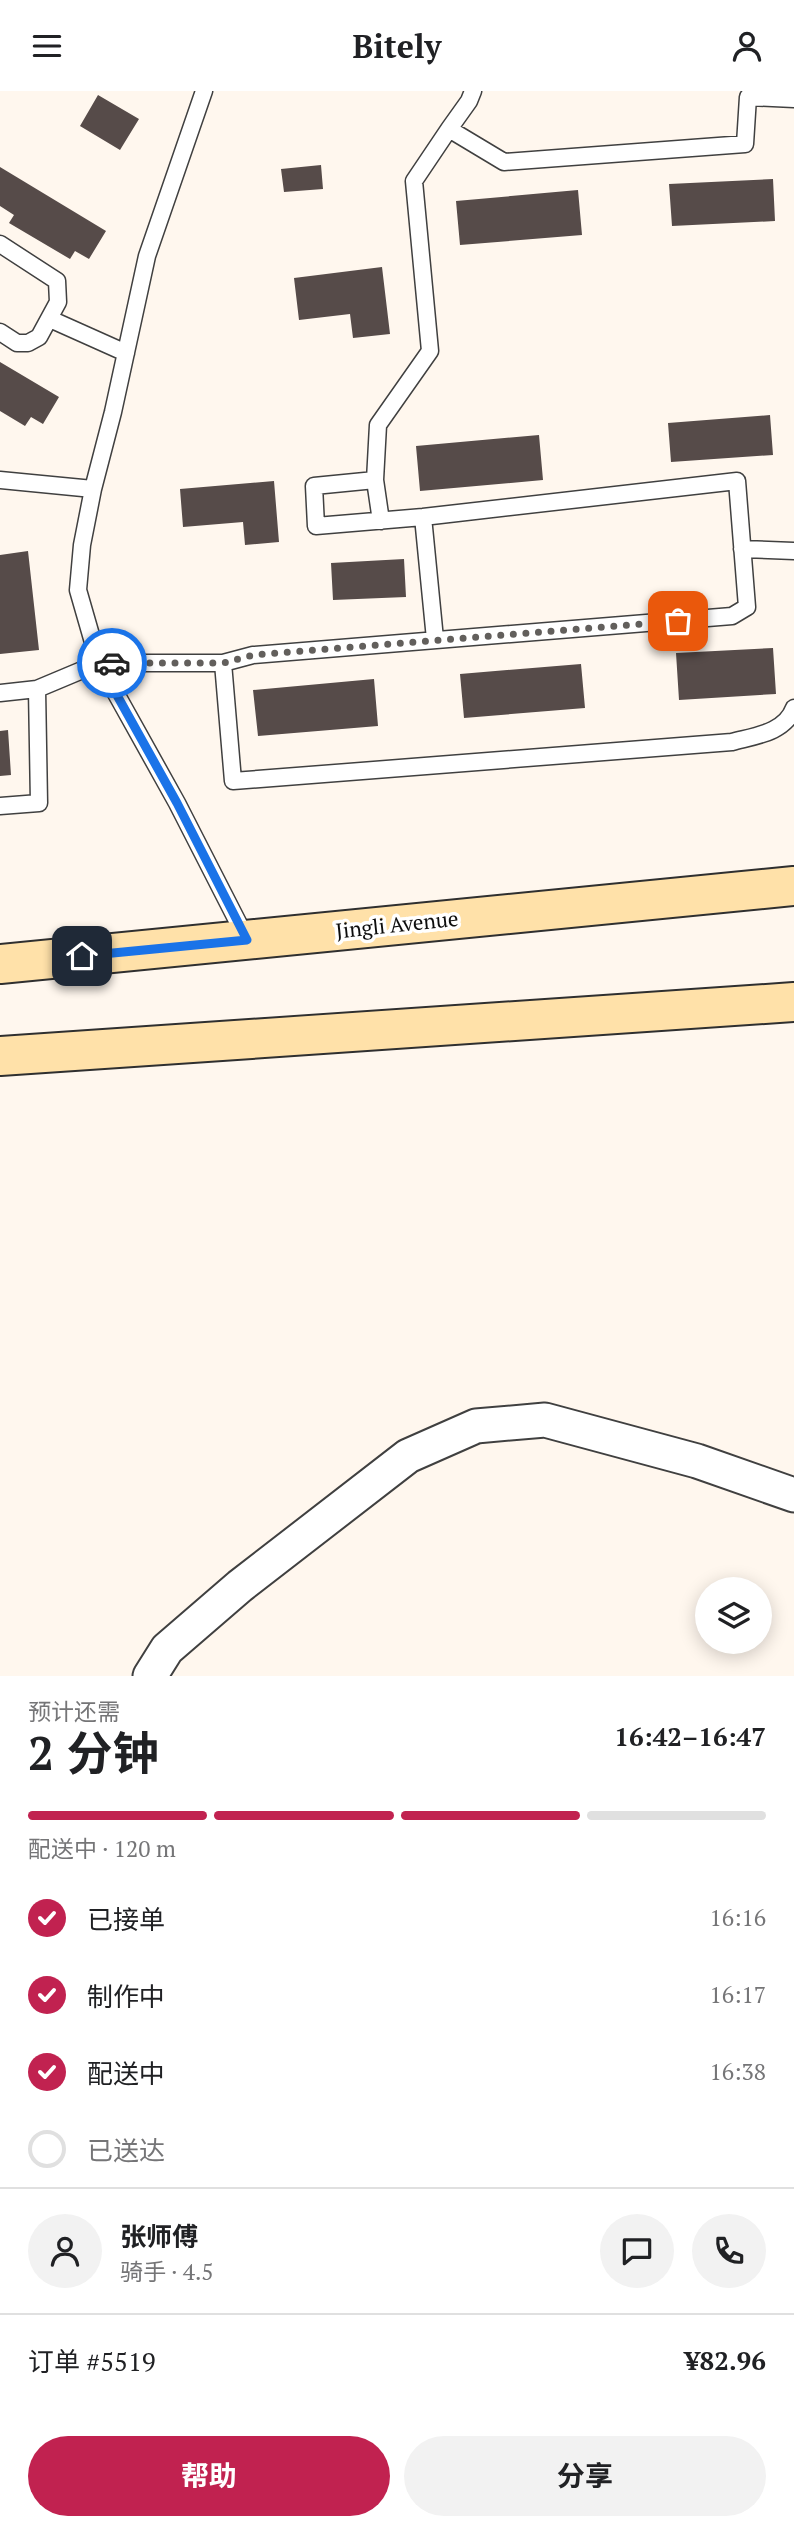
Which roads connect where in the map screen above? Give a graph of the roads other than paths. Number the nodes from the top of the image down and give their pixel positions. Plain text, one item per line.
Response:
1 (204, 91) edge
2 (473, 91) edge
3 (748, 94) edge
4 (794, 99) edge
5 (449, 128) junction
6 (0, 244) edge
7 (50, 319) junction
8 (0, 332) edge
9 (126, 353) junction
10 (0, 480) edge
11 (375, 480) junction
12 (93, 489) junction
13 (423, 517) junction
14 (381, 521) junction
15 (742, 549) junction
16 (794, 551) edge
17 (435, 639) junction
18 (99, 663) junction
19 (223, 663) junction
20 (37, 689) junction
21 (0, 693) edge
22 (794, 708) edge
23 (0, 806) edge
24 (794, 886) edge
25 (247, 940) junction
26 (0, 964) edge
27 (794, 1002) edge
28 (0, 1056) edge
29 (794, 1495) edge
30 (150, 1676) edge

1 - 9 lane
2 - 5 lane
3 - 4 lane
3 - 5 lane
5 - 11 lane
6 - 7 lane
7 - 8 lane
7 - 9 lane
9 - 12 lane
10 - 12 lane
11 - 14 lane
11 - 14 lane
12 - 18 lane
13 - 14 lane
13 - 15 lane
13 - 17 lane
15 - 16 lane
15 - 17 lane
17 - 19 lane
18 - 19 lane
18 - 20 lane
18 - 25 lane
19 - 22 lane
20 - 21 lane
20 - 23 lane
24 - 25 main road, Jingli Avenue
25 - 26 main road, Jingli Avenue
27 - 28 main road
29 - 30 street

